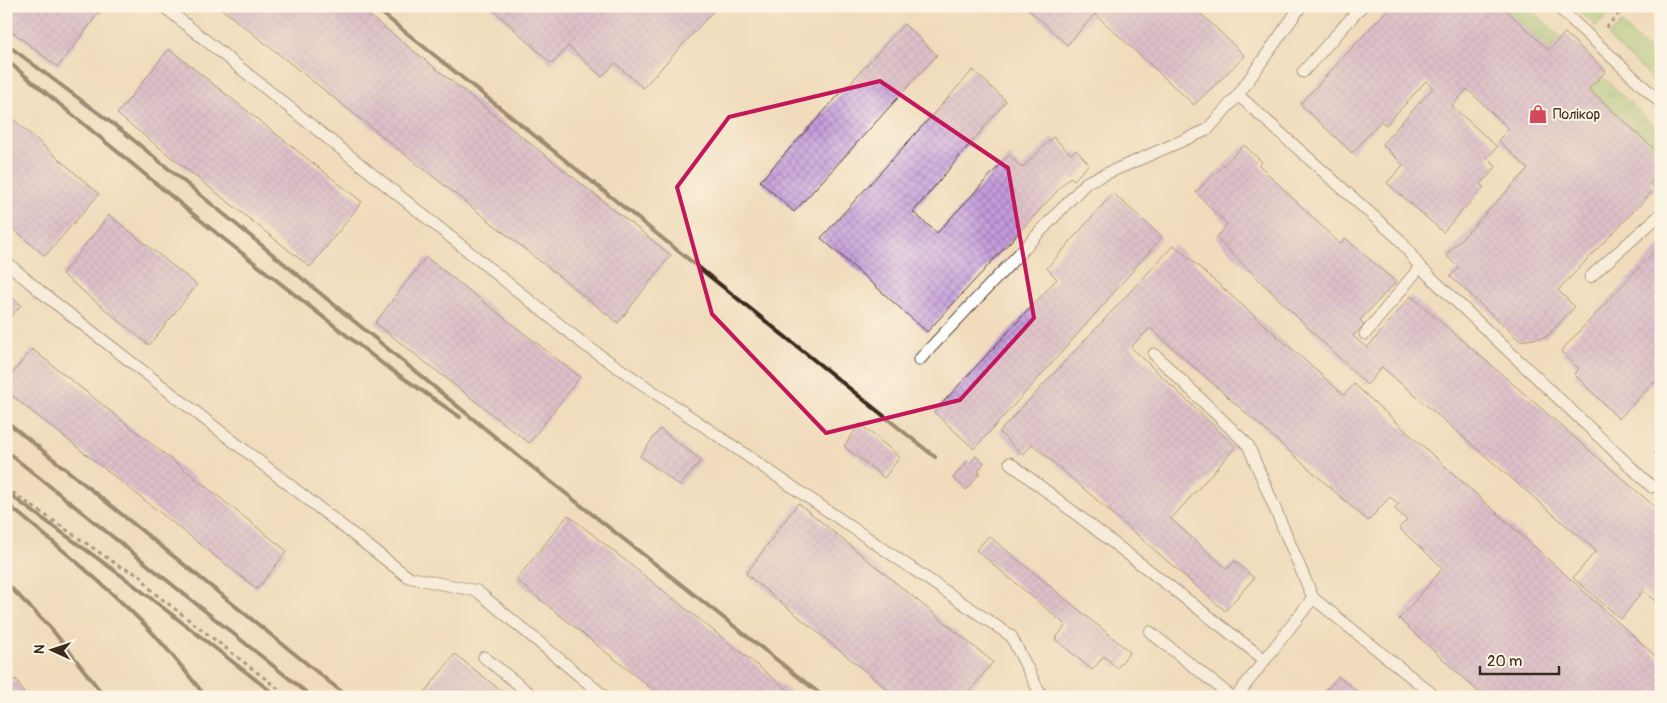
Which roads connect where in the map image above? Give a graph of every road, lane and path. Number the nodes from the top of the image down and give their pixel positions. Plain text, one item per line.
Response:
1 (163, 6) edge
2 (1301, 6) edge
3 (1362, 6) edge
4 (1557, 6) edge
5 (1303, 72) dead end
6 (1238, 95) junction
7 (1661, 103) edge
8 (1661, 214) edge
9 (6, 262) edge
10 (1420, 267) junction
11 (1590, 277) dead end
12 (1365, 334) dead end
13 (1154, 354) dead end
14 (919, 360) dead end
15 (1010, 463) dead end
16 (1652, 487) dead end
17 (6, 488) edge
18 (1313, 598) junction
19 (1150, 632) dead end
20 (484, 657) dead end
21 (1265, 660) junction
22 (289, 697) edge
23 (534, 697) edge
24 (605, 697) edge
25 (1042, 697) edge
26 (1232, 697) edge
27 (1236, 697) edge
28 (1436, 697) edge

1 - 25 lane
2 - 6 lane
3 - 5 lane
4 - 7 lane
6 - 10 lane
6 - 14 lane
8 - 11 lane
9 - 24 lane
10 - 12 lane
10 - 16 lane
13 - 18 lane
15 - 21 lane
17 - 22 path
18 - 21 lane
18 - 28 lane
19 - 26 lane
20 - 23 lane
21 - 27 lane

